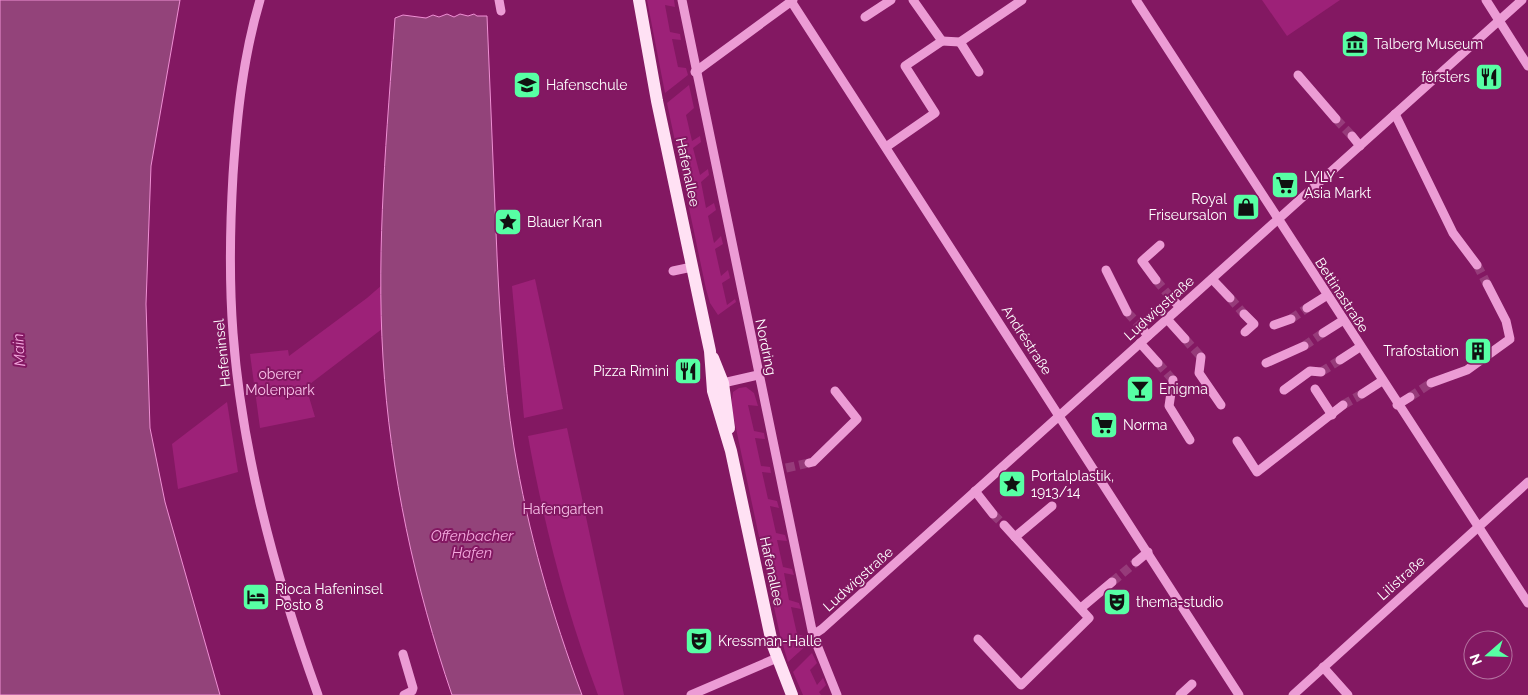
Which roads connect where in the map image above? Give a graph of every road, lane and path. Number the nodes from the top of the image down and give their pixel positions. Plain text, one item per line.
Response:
1 (260, 0) edge
2 (499, 0) edge
3 (639, 0) edge
4 (682, 0) edge
5 (891, 0) edge
6 (913, 0) edge
7 (1022, 0) edge
8 (1136, 0) edge
9 (1486, 0) edge
10 (1522, 0) edge
11 (792, 1) edge
12 (501, 11) dead end
13 (866, 17) dead end
14 (1499, 20) junction
15 (942, 41) junction
16 (960, 42) junction
17 (1528, 66) edge
18 (695, 72) junction
19 (979, 72) dead end
20 (1298, 75) dead end
21 (1396, 114) junction
22 (1336, 119) tunnel mouth
23 (1352, 136) tunnel mouth
24 (1360, 146) junction
25 (886, 147) junction
26 (1278, 219) junction
27 (1160, 245) dead end
28 (1477, 265) tunnel mouth
29 (692, 267) junction
30 (1106, 270) dead end
31 (673, 272) dead end
32 (1212, 279) junction
33 (1156, 280) tunnel mouth
34 (1487, 284) tunnel mouth
35 (1326, 296) junction
36 (1230, 298) tunnel mouth
37 (1172, 299) tunnel mouth
38 (1180, 307) junction
39 (1307, 308) tunnel mouth
40 (1127, 312) tunnel mouth
41 (1244, 314) tunnel mouth
42 (1167, 319) junction
43 (1291, 319) tunnel mouth
44 (1342, 320) junction
45 (1274, 325) dead end
46 (1141, 327) tunnel mouth
47 (1245, 332) dead end
48 (1323, 333) tunnel mouth
49 (1148, 336) junction
50 (1185, 339) tunnel mouth
51 (1140, 343) junction
52 (1304, 346) tunnel mouth
53 (1360, 346) junction
54 (710, 350) junction
55 (1201, 357) tunnel mouth
56 (1340, 360) tunnel mouth
57 (1158, 363) tunnel mouth
58 (1266, 363) dead end
59 (1321, 372) tunnel mouth
60 (758, 375) junction
61 (1173, 380) dead end
62 (1382, 381) junction
63 (723, 383) junction
64 (1431, 383) tunnel mouth
65 (1315, 389) dead end
66 (1284, 390) dead end
67 (835, 391) dead end
68 (1362, 394) tunnel mouth
69 (1410, 397) tunnel mouth
70 (1221, 405) dead end
71 (1397, 405) junction
72 (1343, 406) tunnel mouth
73 (1059, 415) junction
74 (1332, 415) junction
75 (1190, 440) dead end
76 (1236, 441) dead end
77 (731, 451) junction
78 (809, 463) tunnel mouth
79 (1528, 482) edge
80 (975, 491) junction
81 (1052, 506) dead end
82 (993, 514) tunnel mouth
83 (1004, 526) tunnel mouth
84 (1478, 527) junction
85 (1015, 537) junction
86 (1148, 552) junction
87 (1136, 562) tunnel mouth
88 (1112, 582) tunnel mouth
89 (1528, 604) edge
90 (1081, 608) junction
91 (813, 635) junction
92 (978, 639) dead end
93 (403, 654) dead end
94 (777, 658) junction
95 (1323, 667) junction
96 (1192, 684) dead end
97 (318, 695) edge
98 (404, 695) edge
99 (690, 695) edge
100 (792, 695) edge
101 (837, 695) edge
102 (1180, 695) edge
103 (1239, 695) edge
104 (1292, 695) edge
105 (1348, 695) edge

1 - 97 street, Hafeninsel
2 - 12 street
3 - 29 main road, Hafenallee
4 - 18 street, Nordring
5 - 13 street
6 - 15 street
7 - 16 street
8 - 26 street, Bettinastraße
9 - 14 street
10 - 14 street, Ludwigstraße
11 - 18 street
11 - 25 street, Andréstraße
14 - 17 street
14 - 21 street, Ludwigstraße
15 - 16 street
15 - 25 street
16 - 19 street
18 - 60 street, Nordring
20 - 22 street
21 - 24 street, Ludwigstraße
21 - 28 street
23 - 24 street
24 - 26 street, Ludwigstraße
25 - 73 street, Andréstraße
26 - 32 street, Ludwigstraße
26 - 35 street, Bettinastraße
27 - 33 street
29 - 31 street
29 - 54 main road, Hafenallee
30 - 40 street
32 - 36 street
32 - 38 street, Ludwigstraße
34 - 64 street
35 - 39 street
35 - 44 street, Bettinastraße
37 - 38 street
38 - 42 street, Ludwigstraße
41 - 47 street
42 - 49 street, Ludwigstraße
42 - 50 street
43 - 45 street
44 - 48 street
44 - 53 street, Bettinastraße
46 - 49 street
49 - 51 street, Ludwigstraße
51 - 57 street
51 - 73 street, Ludwigstraße
52 - 58 street
53 - 56 street
53 - 62 street, Bettinastraße
54 - 63 main road, Hafenallee
54 - 77 main road, Hafenallee
55 - 70 street
59 - 66 street
60 - 63 street
60 - 91 street, Nordring
61 - 75 street
62 - 68 street
62 - 71 street, Bettinastraße
63 - 77 main road, Hafenallee
65 - 74 street
67 - 78 street
69 - 71 street
71 - 84 street, Bettinastraße
72 - 74 street
73 - 80 street, Ludwigstraße
73 - 86 street, Andréstraße
74 - 76 street
77 - 94 main road, Hafenallee
79 - 84 street, Lilistraße
80 - 82 street
80 - 91 street, Ludwigstraße
81 - 85 street
83 - 85 street
84 - 89 street, Bettinastraße
84 - 95 street, Lilistraße
85 - 90 street
86 - 87 street
86 - 103 street, Andréstraße
88 - 90 street
90 - 92 street
91 - 101 street, Nordring
93 - 98 street
94 - 99 street
94 - 100 main road, Hafenallee
95 - 104 street, Lilistraße
95 - 105 street
96 - 102 street

